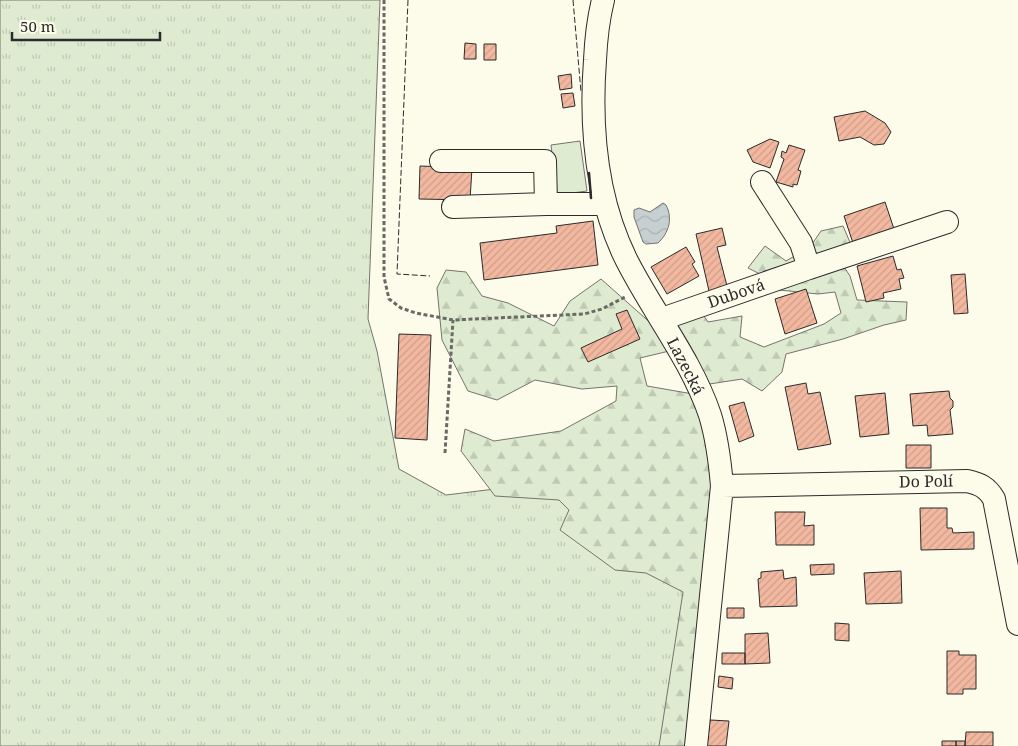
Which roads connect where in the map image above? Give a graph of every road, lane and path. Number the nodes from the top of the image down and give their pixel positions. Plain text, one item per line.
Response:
1 (603, 0) edge
2 (441, 160) dead end
3 (762, 182) dead end
4 (546, 204) junction
5 (605, 204) junction
6 (454, 207) dead end
7 (947, 222) dead end
8 (809, 268) junction
9 (662, 319) junction
10 (453, 320) dead end
11 (445, 453) dead end
12 (722, 486) junction
13 (1018, 624) edge
14 (696, 746) edge

1 - 5 street, Lazecká
2 - 4 street
3 - 8 street
4 - 5 street
4 - 6 street
5 - 9 street, Lazecká
7 - 8 street, Dubová
8 - 9 street, Dubová
9 - 12 street, Lazecká
10 - 11 path
12 - 13 street, Do Polí
12 - 14 street, Lazecká

